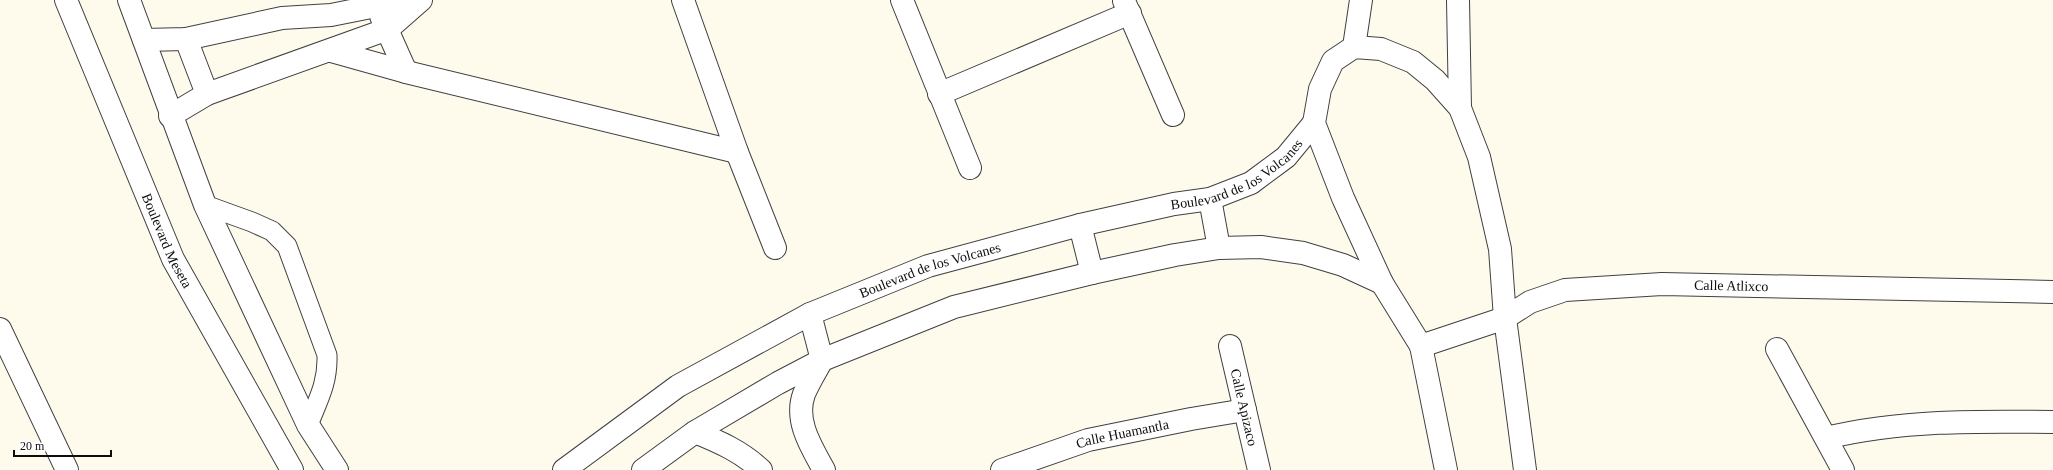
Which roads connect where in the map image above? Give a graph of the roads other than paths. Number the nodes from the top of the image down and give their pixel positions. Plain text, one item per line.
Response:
1 (66, 0) edge
2 (128, 0) edge
3 (683, 0) edge
4 (902, 0) edge
5 (1361, 0) edge
6 (1458, 0) edge
7 (418, 2) edge
8 (376, 6) junction
9 (1127, 6) edge
10 (388, 29) junction
11 (186, 39) junction
12 (144, 40) junction
13 (1354, 47) junction
14 (331, 51) junction
15 (406, 72) junction
16 (207, 94) junction
17 (939, 94) junction
18 (1460, 108) junction
19 (170, 116) junction
20 (1173, 116) dead end
21 (1314, 123) junction
22 (736, 152) junction
23 (970, 168) dead end
24 (1210, 199) junction
25 (205, 205) junction
26 (1080, 225) junction
27 (775, 248) dead end
28 (1219, 248) junction
29 (1092, 273) junction
30 (1382, 283) junction
31 (2053, 292) edge
32 (810, 314) junction
33 (1505, 318) junction
34 (0, 329) edge
35 (1230, 346) dead end
36 (1421, 346) junction
37 (1777, 349) dead end
38 (822, 360) junction
39 (1245, 410) junction
40 (2053, 422) edge
41 (308, 426) junction
42 (695, 432) junction
43 (1826, 438) junction
44 (67, 470) edge
45 (292, 470) edge
46 (337, 470) edge
47 (564, 470) edge
48 (643, 470) edge
49 (761, 470) edge
50 (824, 470) edge
51 (1002, 470) edge
52 (1259, 470) edge
53 (1446, 470) edge
54 (1525, 470) edge
55 (1843, 470) edge

1 - 45 street, Boulevard Meseta
2 - 12 street
3 - 22 street
4 - 17 street
5 - 13 street
6 - 18 street
7 - 8 street
7 - 10 street
8 - 10 street
8 - 11 street
9 - 17 street
9 - 20 street
10 - 14 street
10 - 15 street
11 - 12 street
11 - 16 street
12 - 19 street
13 - 18 street
13 - 21 street
14 - 15 street
14 - 16 street
15 - 22 street
16 - 19 street
17 - 23 street
18 - 33 street
19 - 25 street
21 - 24 street, Boulevard de los Volcanes
21 - 30 street
22 - 27 street
24 - 26 street, Boulevard de los Volcanes
24 - 28 street
25 - 41 street
25 - 41 lane
26 - 29 street
26 - 32 street, Boulevard de los Volcanes
28 - 29 street
28 - 30 street
29 - 38 street
30 - 36 street
31 - 33 street, Calle Atlixco
32 - 38 street
32 - 47 street, Boulevard de los Volcanes
33 - 36 street, Calle Atlixco
33 - 54 street
34 - 44 street
35 - 39 street, Calle Apizaco
36 - 53 street
37 - 43 street
38 - 42 street
38 - 50 street
39 - 51 street, Calle Huamantla
39 - 52 street, Calle Apizaco
40 - 43 street
41 - 46 street
42 - 48 street
42 - 49 street
43 - 55 street

